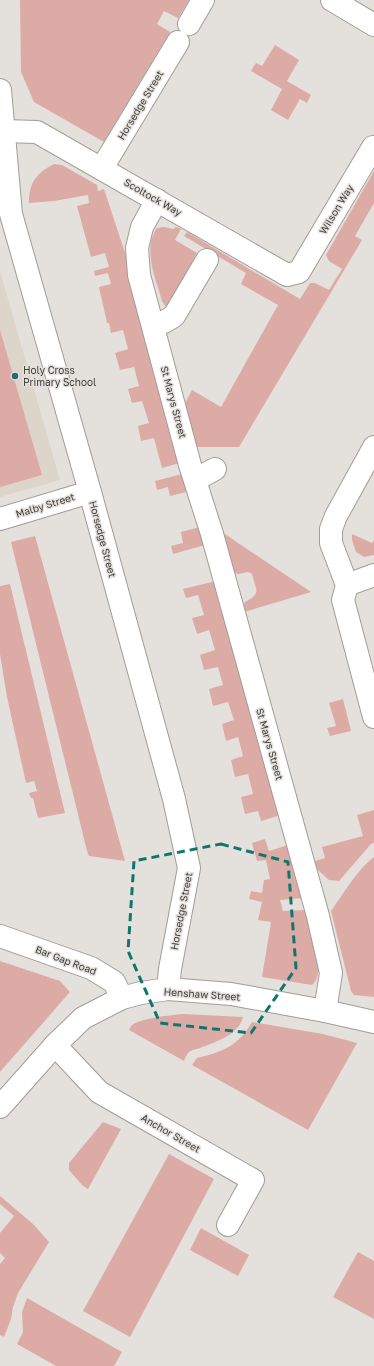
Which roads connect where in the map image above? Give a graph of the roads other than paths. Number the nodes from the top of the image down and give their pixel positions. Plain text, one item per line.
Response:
1 (203, 0) edge
2 (332, 0) edge
3 (374, 25) edge
4 (0, 90) edge
5 (3, 130) junction
6 (373, 147) dead end
7 (102, 168) junction
8 (157, 200) junction
9 (207, 260) dead end
10 (299, 272) joint
11 (153, 324) junction
12 (374, 446) edge
13 (215, 469) dead end
14 (195, 480) junction
15 (90, 492) junction
16 (0, 519) edge
17 (374, 575) edge
18 (347, 585) junction
19 (374, 717) edge
20 (0, 936) edge
21 (168, 989) junction
22 (122, 998) junction
23 (325, 1011) junction
24 (374, 1022) edge
25 (55, 1045) junction
26 (0, 1107) edge
27 (228, 1225) dead end

1 - 7 street, Horsedge Street
2 - 3 street
4 - 5 street, Horsedge Street
5 - 7 street, Scoltock Way
5 - 15 street, Horsedge Street
6 - 10 street, Wilson Way
7 - 8 street, Scoltock Way
8 - 10 street, Scoltock Way
8 - 11 street, St Marys Street
9 - 11 street
11 - 14 street, St Marys Street
12 - 18 street
13 - 14 street
14 - 23 street, St Marys Street
15 - 16 street, Malby Street
15 - 21 street, Horsedge Street
17 - 18 street
18 - 19 street
20 - 22 street, Bar Gap Road
21 - 22 street, Henshaw Street
21 - 23 street, Henshaw Street
22 - 25 street, Henshaw Street
23 - 24 street, Henshaw Street
25 - 26 street, Henshaw Street
25 - 27 street, Anchor Street

